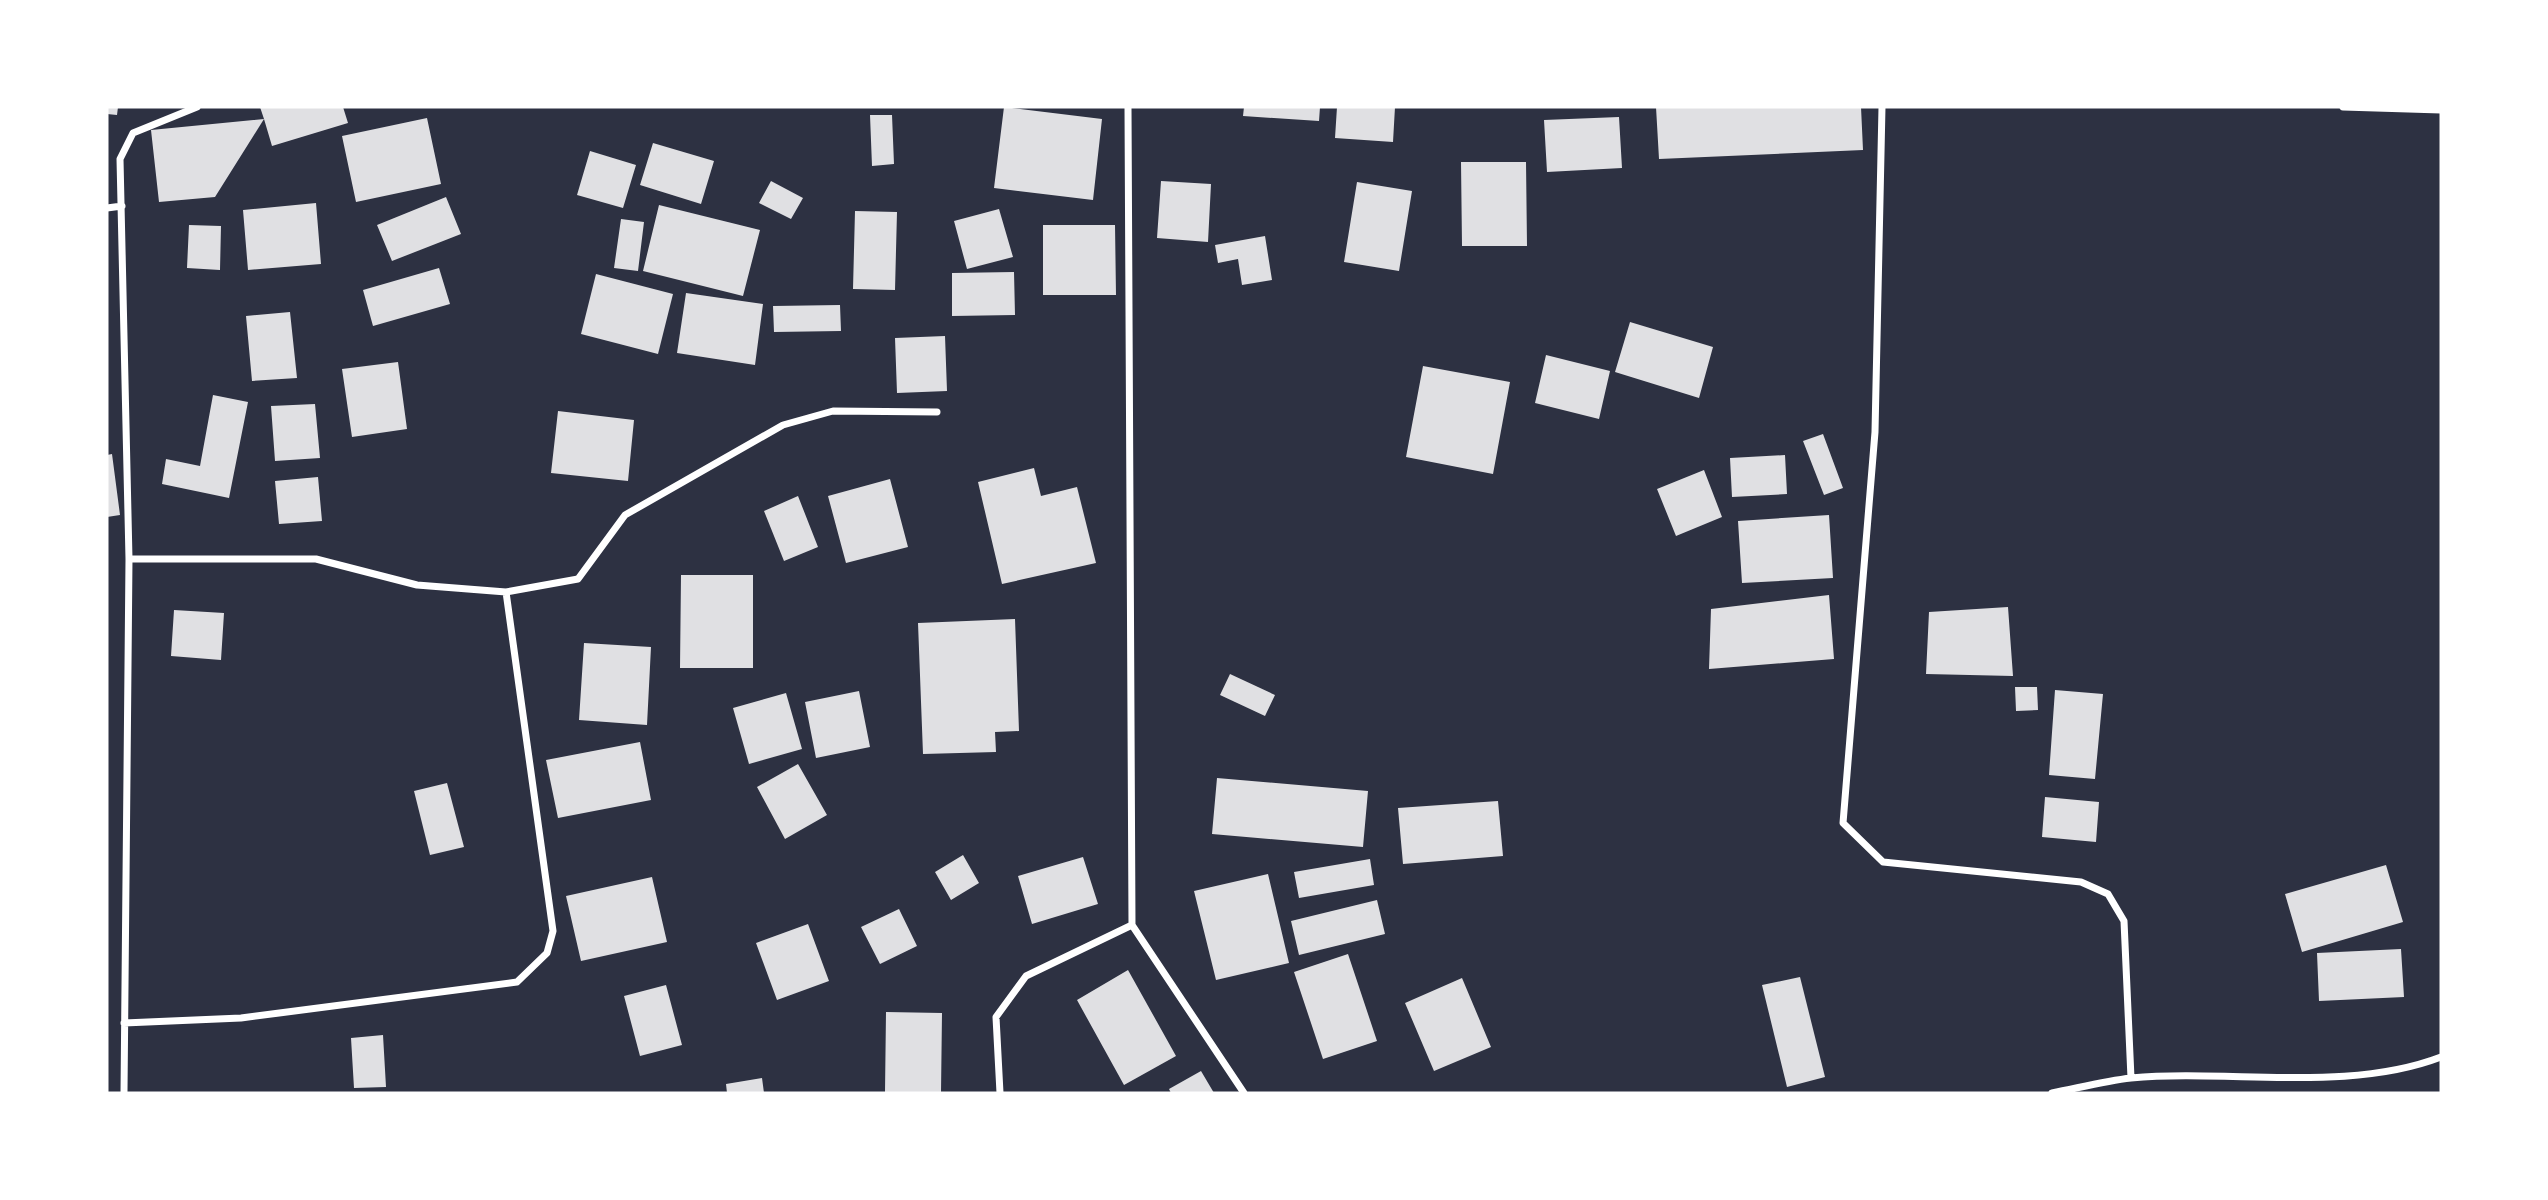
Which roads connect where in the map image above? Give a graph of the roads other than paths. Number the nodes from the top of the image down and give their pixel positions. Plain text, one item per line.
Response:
1 (197, 107) edge
2 (1128, 107) edge
3 (1882, 107) edge
4 (2343, 107) edge
5 (2441, 110) edge
6 (122, 206) junction
7 (107, 208) edge
8 (937, 412) dead end
9 (129, 559) junction
10 (506, 592) junction
11 (1132, 925) junction
12 (124, 1023) junction
13 (2441, 1057) edge
14 (2131, 1079) junction
15 (124, 1093) edge
16 (1000, 1093) edge
17 (1244, 1093) edge
18 (2052, 1093) edge

1 - 6 street
2 - 11 street
3 - 14 street
4 - 5 street
6 - 7 street
6 - 9 street
8 - 10 street
9 - 10 street
9 - 12 street
10 - 12 street
11 - 16 street
11 - 17 street
12 - 15 street
13 - 14 street
14 - 18 street

